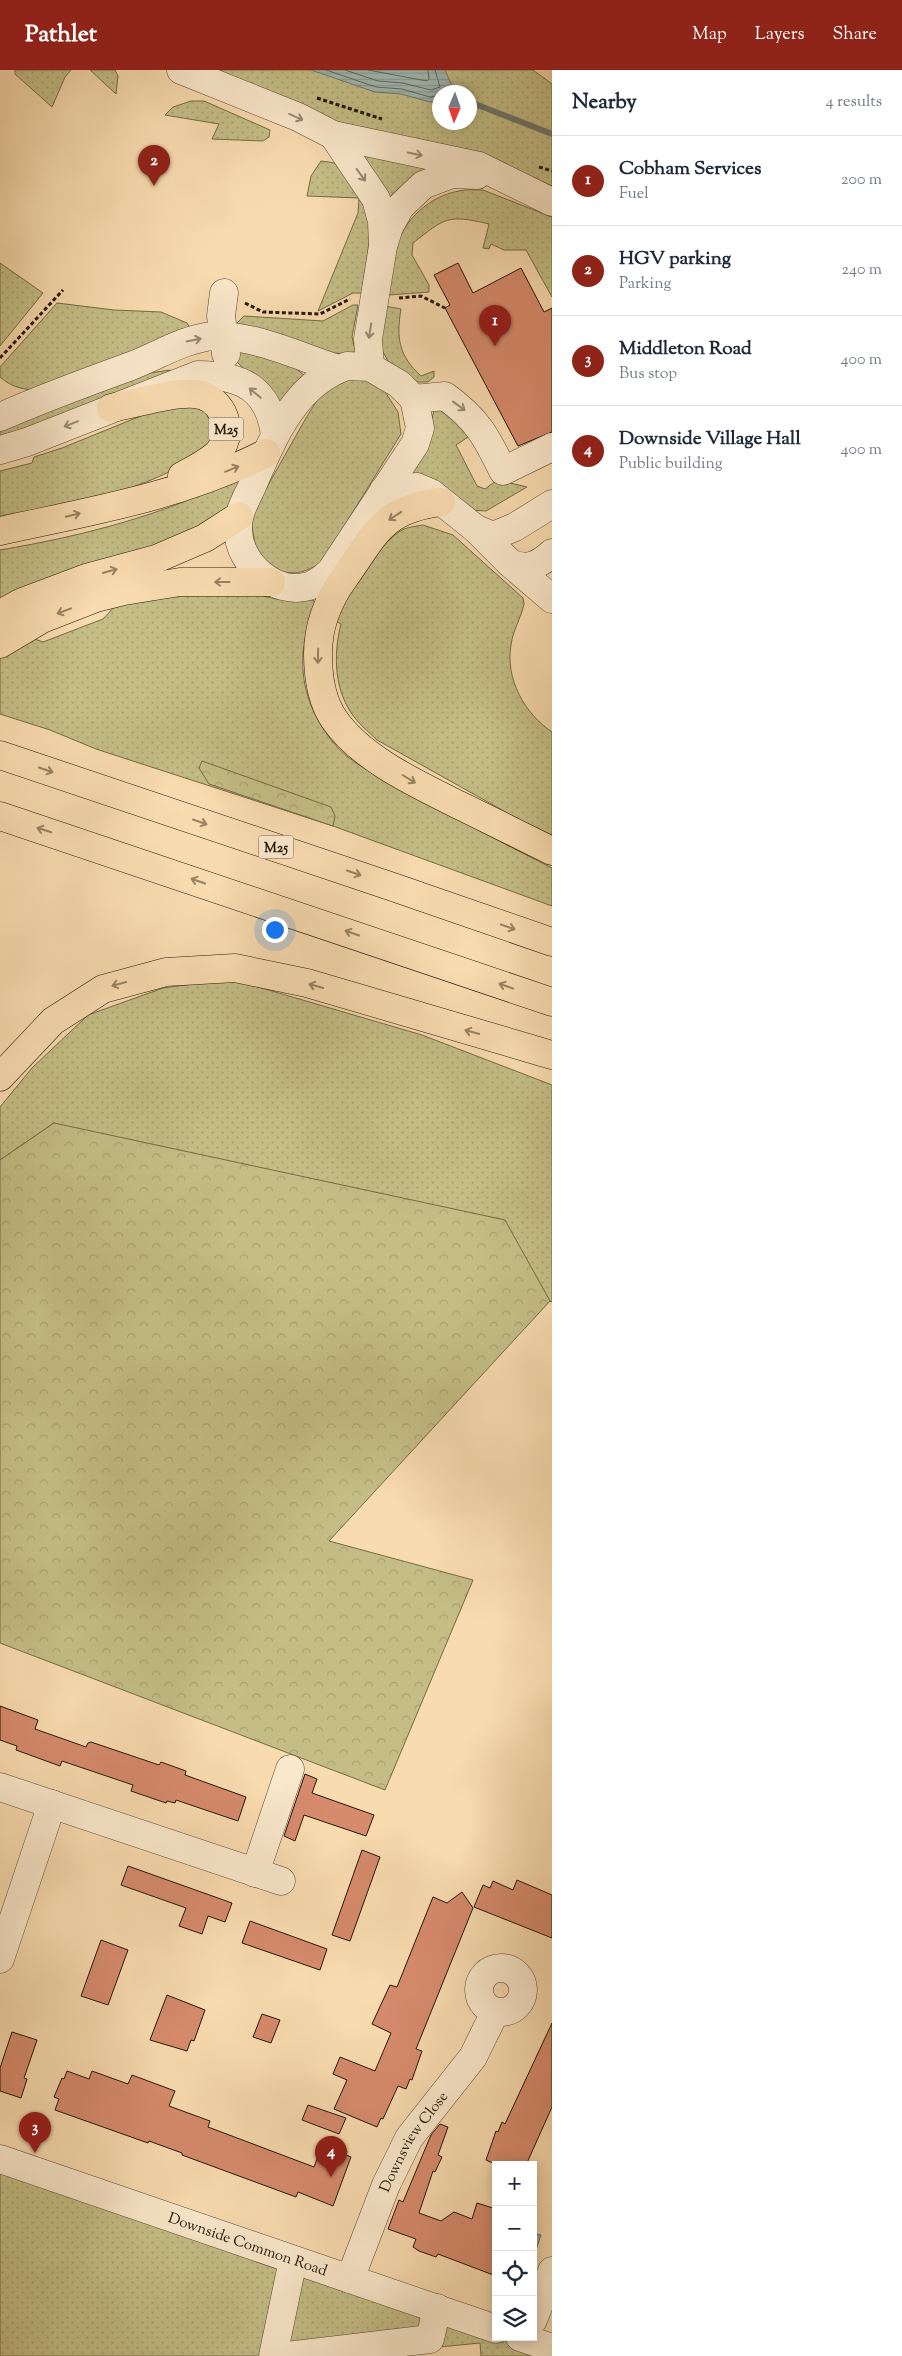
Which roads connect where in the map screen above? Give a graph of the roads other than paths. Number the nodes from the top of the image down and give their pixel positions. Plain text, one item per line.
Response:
1 (181, 70) edge
2 (333, 135) junction
3 (499, 176) junction
4 (552, 202) edge
5 (383, 246) junction
6 (224, 293) road end
7 (223, 337) junction
8 (132, 365) junction
9 (370, 367) junction
10 (338, 369) junction
11 (225, 377) junction
12 (0, 398) edge
13 (43, 398) junction
14 (414, 399) junction
15 (111, 408) junction
16 (0, 417) edge
17 (271, 444) junction
18 (552, 447) edge
19 (0, 450) edge
20 (552, 489) edge
21 (384, 490) junction
22 (441, 502) junction
23 (552, 504) edge
24 (119, 505) junction
25 (239, 516) junction
26 (552, 519) edge
27 (0, 531) edge
28 (484, 536) junction
29 (540, 561) edge
30 (271, 582) junction
31 (552, 599) edge
32 (0, 614) edge
33 (0, 644) edge
34 (0, 754) edge
35 (0, 816) edge
36 (552, 851) edge
37 (552, 942) edge
38 (552, 1002) edge
39 (552, 1055) edge
40 (0, 1077) edge
41 (290, 1769) dead end
42 (0, 1787) edge
43 (52, 1804) junction
44 (255, 1873) junction
45 (281, 1881) dead end
46 (0, 1959) edge
47 (495, 2012) dead end
48 (0, 2160) edge
49 (293, 2260) junction
50 (552, 2271) edge
51 (350, 2279) junction
52 (537, 2307) edge
53 (437, 2308) junction
54 (492, 2328) edge
55 (537, 2339) edge
56 (552, 2348) edge
57 (273, 2356) edge
58 (287, 2356) edge

1 -> 2 street
2 -> 3 street
2 -> 5 street
3 - 4 street
3 - 5 street
5 -> 9 street
6 - 7 street
8 -> 7 street
7 - 10 street
7 - 11 street
8 - 11 street
8 - 13 street
9 - 10 street
9 - 14 street
10 - 17 street
11 - 15 street
17 -> 11 street
12 - 13 street
13 - 16 street
14 -> 18 street
14 - 21 street
15 -> 19 street
15 - 24 highway, M25
24 -> 17 highway, M25
17 - 25 street
20 - 28 street
21 - 22 street
21 - 30 street
22 - 28 street
22 -> 36 highway
23 - 28 street
27 -> 24 highway, M25
25 - 30 street
32 -> 25 highway
26 - 28 street
28 - 29 street
29 - 31 street
30 -> 33 highway
34 -> 37 highway, M25
38 -> 35 highway
39 -> 40 highway
41 - 44 street
42 - 43 street
43 - 44 street
43 - 46 street
44 - 45 street
47 - 51 street, Downsview Close
48 - 49 street, Downside Common Road
49 - 51 street, Downside Common Road
49 - 57 street
50 - 52 street
51 - 53 street, Downside Common Road
53 - 54 street, Downside Common Road
53 - 58 street
55 - 56 street

